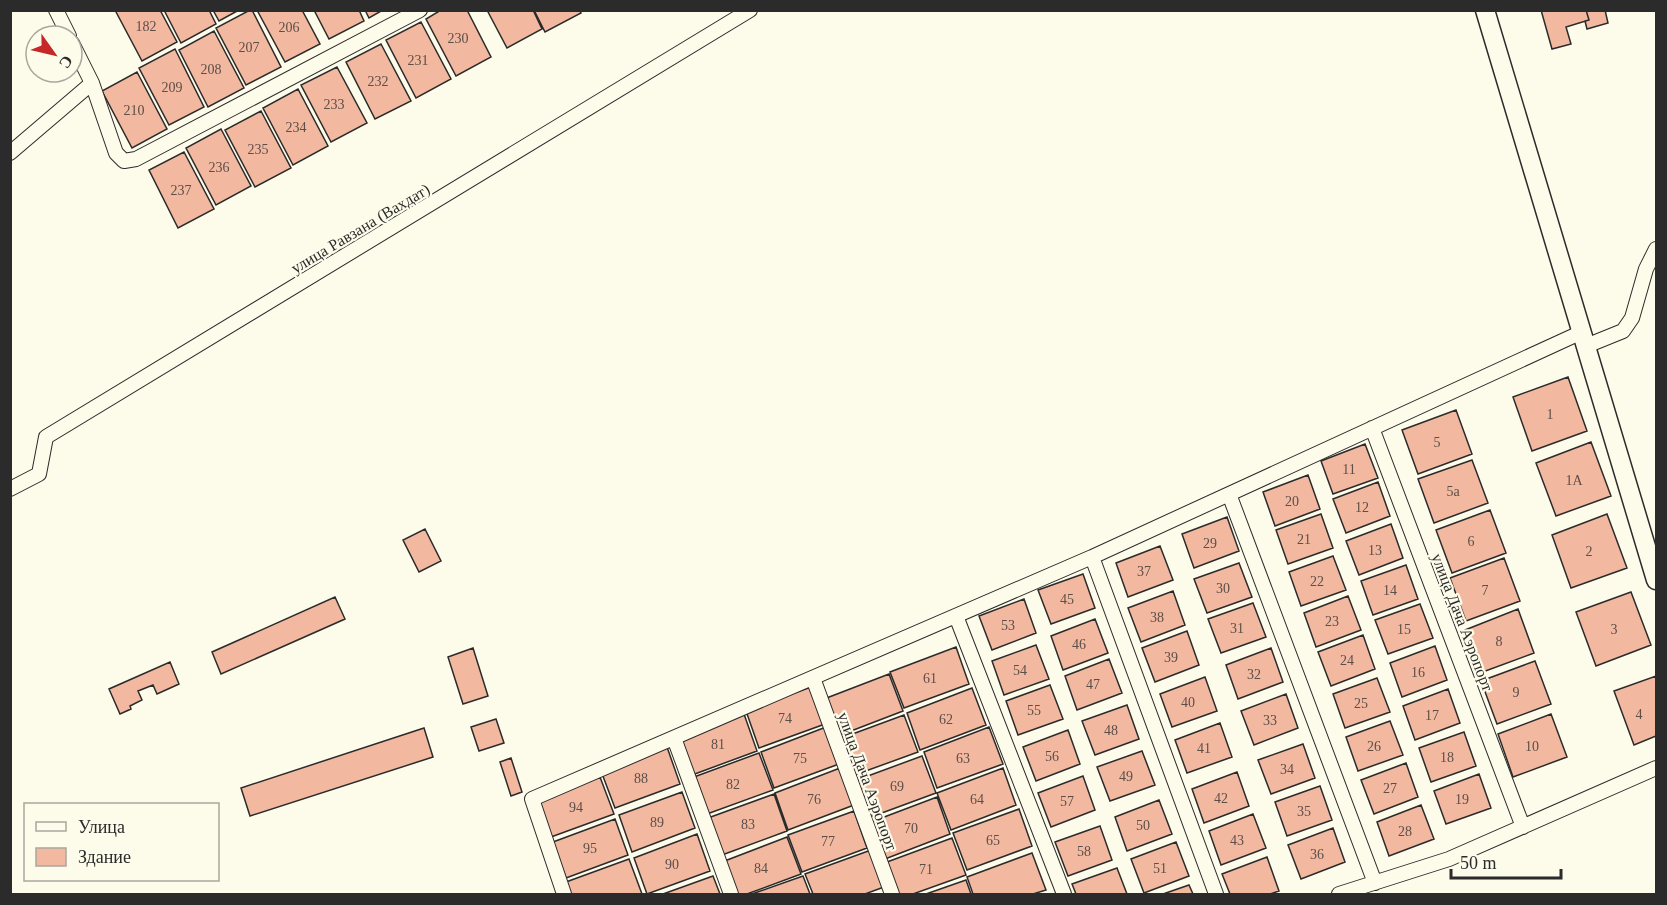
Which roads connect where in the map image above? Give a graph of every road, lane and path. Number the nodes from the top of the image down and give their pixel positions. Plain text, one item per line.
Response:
1 (420, 10) edge
2 (750, 10) edge
3 (1485, 10) edge
4 (84, 67) edge
5 (92, 83) junction
6 (10, 153) edge
7 (1656, 249) edge
8 (1584, 339) junction
9 (1372, 428) junction
10 (10, 489) edge
11 (1228, 494) junction
12 (1092, 557) junction
13 (1656, 580) edge
14 (956, 616) junction
15 (813, 678) junction
16 (674, 738) junction
17 (1656, 768) edge
18 (1523, 827) junction
19 (1375, 883) junction
20 (564, 894) edge
21 (731, 894) edge
22 (892, 894) edge
23 (1064, 894) edge
24 (1216, 894) edge
25 (1340, 894) edge

1 - 5 street
2 - 10 street, улица Равзана (Вахдат)
3 - 8 main road
4 - 5 street
5 - 6 street
7 - 8 street
8 - 9 street
8 - 13 main road
9 - 11 street
9 - 18 street, улица Дача Аэропорт
11 - 12 street
11 - 19 street
12 - 14 street
12 - 24 street
14 - 15 street
14 - 23 street
15 - 16 street
15 - 22 street, улица Дача Аэропорт
16 - 20 street
16 - 21 street
17 - 18 street
18 - 19 street
19 - 25 street

